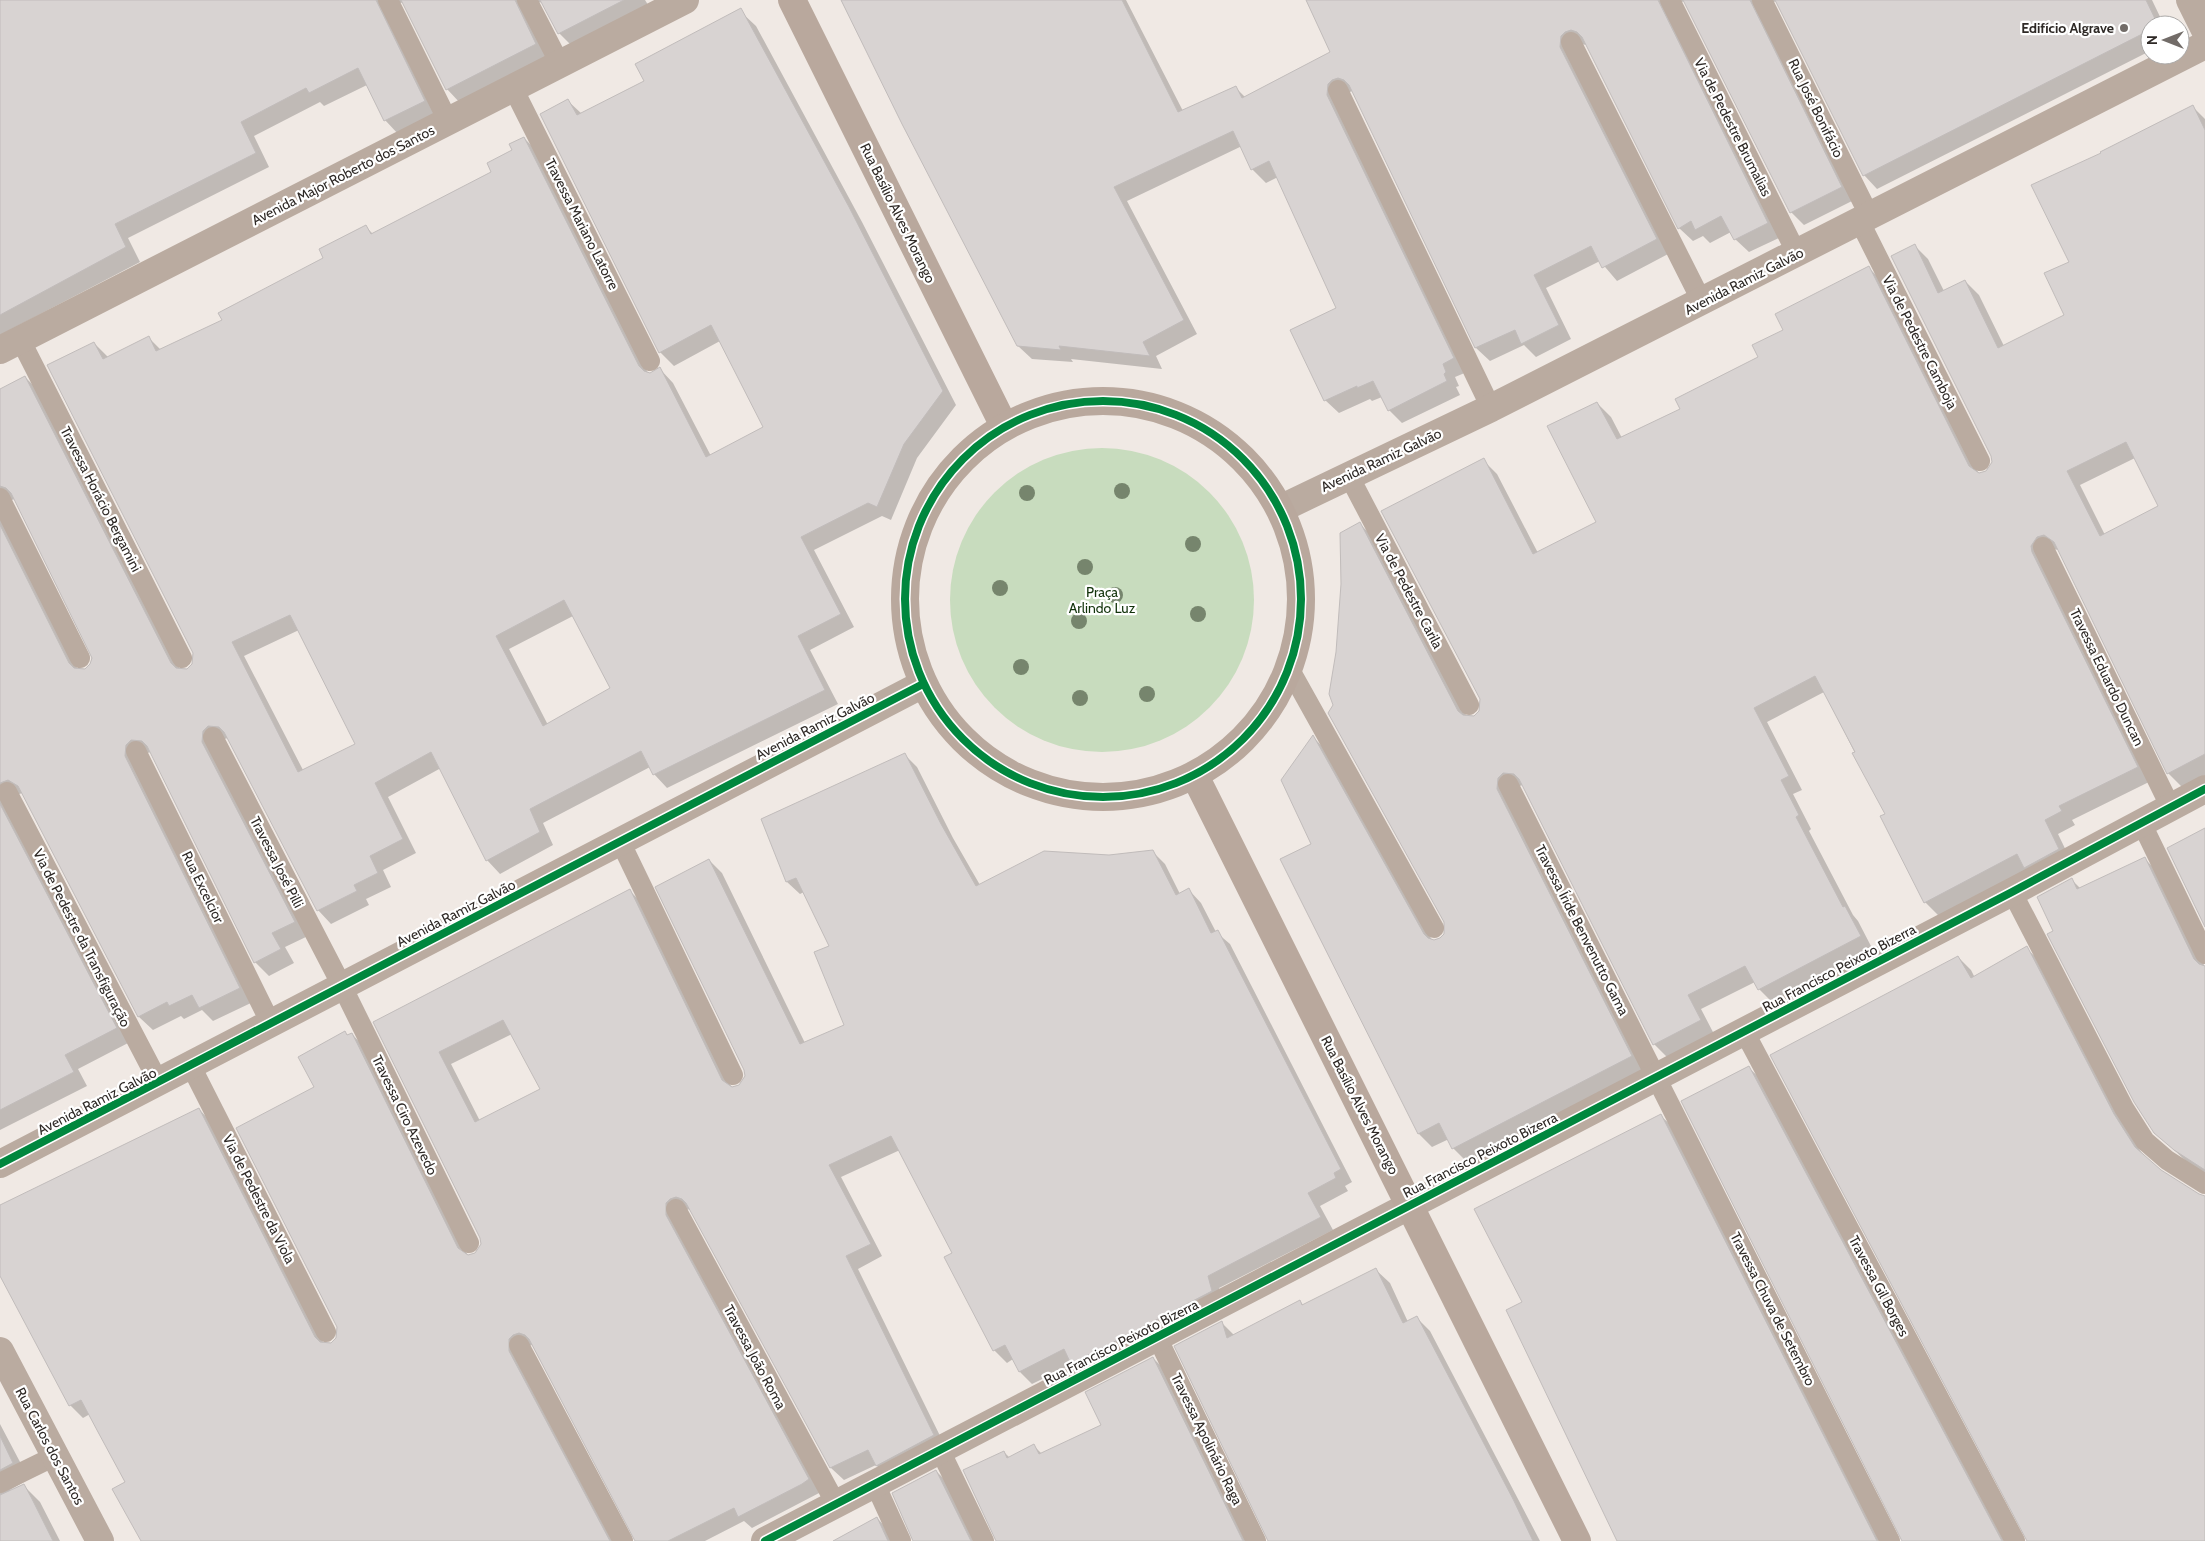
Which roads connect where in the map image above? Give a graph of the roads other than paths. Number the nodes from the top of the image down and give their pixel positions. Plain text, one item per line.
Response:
1 (388, 0) edge
2 (527, 0) edge
3 (685, 0) edge
4 (792, 0) edge
5 (1670, 0) edge
6 (1762, 0) edge
7 (2190, 0) edge
8 (2205, 30) edge
9 (1571, 42) dead end
10 (2205, 45) edge
11 (560, 64) junction
12 (513, 88) junction
13 (1338, 90) dead end
14 (448, 121) junction
15 (1865, 220) junction
16 (1797, 254) junction
17 (1702, 302) junction
18 (10, 344) edge
19 (650, 361) dead end
20 (1491, 408) junction
21 (1004, 426) junction
22 (1980, 462) dead end
23 (1349, 476) junction
24 (0, 498) edge
25 (1280, 509) junction
26 (2043, 547) dead end
27 (80, 658) dead end
28 (182, 658) dead end
29 (1289, 668) junction
30 (923, 684) junction
31 (1469, 705) dead end
32 (213, 737) dead end
33 (136, 751) dead end
34 (1195, 776) junction
35 (1508, 784) dead end
36 (2205, 789) edge
37 (6, 792) dead end
38 (2171, 808) junction
39 (2142, 824) junction
40 (620, 841) junction
41 (2012, 892) junction
42 (1434, 928) dead end
43 (2205, 954) edge
44 (342, 986) junction
45 (271, 1024) junction
46 (1744, 1031) junction
47 (191, 1066) junction
48 (733, 1075) dead end
49 (1656, 1077) junction
50 (159, 1083) junction
51 (0, 1164) edge
52 (2205, 1184) edge
53 (1410, 1205) junction
54 (676, 1209) dead end
55 (469, 1243) dead end
56 (326, 1332) dead end
57 (1158, 1337) junction
58 (518, 1345) dead end
59 (0, 1351) edge
60 (940, 1450) junction
61 (55, 1456) junction
62 (0, 1483) edge
63 (875, 1484) junction
64 (836, 1504) junction
65 (100, 1541) edge
66 (622, 1541) edge
67 (765, 1541) edge
68 (901, 1541) edge
69 (984, 1541) edge
70 (1256, 1541) edge
71 (1577, 1541) edge
72 (1890, 1541) edge
73 (2015, 1541) edge

1 - 14 lane
2 - 11 lane
3 - 11 street, Avenida Major Roberto dos Santos
4 - 21 street, Rua Basílio Alves Morango
5 - 16 lane, Via de Pedestre Brumalias
6 - 15 lane, Rua José Bonifácio
7 - 8 street
9 - 17 lane
10 - 15 street, Avenida Ramiz Galvão
11 - 12 street, Avenida Major Roberto dos Santos
12 - 14 street, Avenida Major Roberto dos Santos
12 - 19 lane, Travessa Mariano Latorre
13 - 20 lane
14 - 18 street, Avenida Major Roberto dos Santos
15 - 16 street, Avenida Ramiz Galvão
15 - 22 lane, Via de Pedestre Camboja
16 - 17 street, Avenida Ramiz Galvão
17 - 20 street, Avenida Ramiz Galvão
18 - 28 lane, Travessa Horácio Bergamini
20 - 23 street, Avenida Ramiz Galvão
21 - 25 street
21 - 30 street
23 - 25 street, Avenida Ramiz Galvão
23 - 31 lane, Via de Pedestre Carila
24 - 27 lane
25 - 29 street
26 - 38 lane, Travessa Eduardo Duncan
29 - 34 street
29 - 42 lane
30 - 34 street
30 - 40 street, Avenida Ramiz Galvão
32 - 44 lane, Travessa José Pilli
33 - 45 lane, Rua Excelcior
34 - 53 street, Rua Basílio Alves Morango
35 - 49 lane, Travessa Íride Benvenutto Gama
36 - 38 street, Rua Francisco Peixoto Bizerra
37 - 50 lane, Via de Pedestre da Transfiguração
38 - 39 street, Rua Francisco Peixoto Bizerra
39 - 41 street, Rua Francisco Peixoto Bizerra
39 - 43 lane
40 - 44 street, Avenida Ramiz Galvão
40 - 48 lane
41 - 46 street, Rua Francisco Peixoto Bizerra
41 - 52 lane
44 - 45 street, Avenida Ramiz Galvão
44 - 55 lane, Travessa Ciro Azevedo
45 - 47 street, Avenida Ramiz Galvão
46 - 49 street, Rua Francisco Peixoto Bizerra
46 - 73 lane, Travessa Gil Borges
47 - 50 street, Avenida Ramiz Galvão
47 - 56 lane, Via de Pedestre da Viola
49 - 53 street, Rua Francisco Peixoto Bizerra
49 - 72 lane, Travessa Chuva de Setembro
50 - 51 street, Avenida Ramiz Galvão
53 - 57 street, Rua Francisco Peixoto Bizerra
53 - 71 street, Rua Basílio Alves Morango
54 - 64 lane, Travessa João Roma
57 - 60 street, Rua Francisco Peixoto Bizerra
57 - 70 lane, Travessa Apolinário Raga
58 - 66 lane
59 - 61 street, Rua Carlos dos Santos
60 - 63 street, Rua Francisco Peixoto Bizerra
60 - 69 lane
61 - 62 lane
61 - 65 street, Rua Carlos dos Santos
63 - 64 street, Rua Francisco Peixoto Bizerra
63 - 68 lane
64 - 67 street, Rua Francisco Peixoto Bizerra

